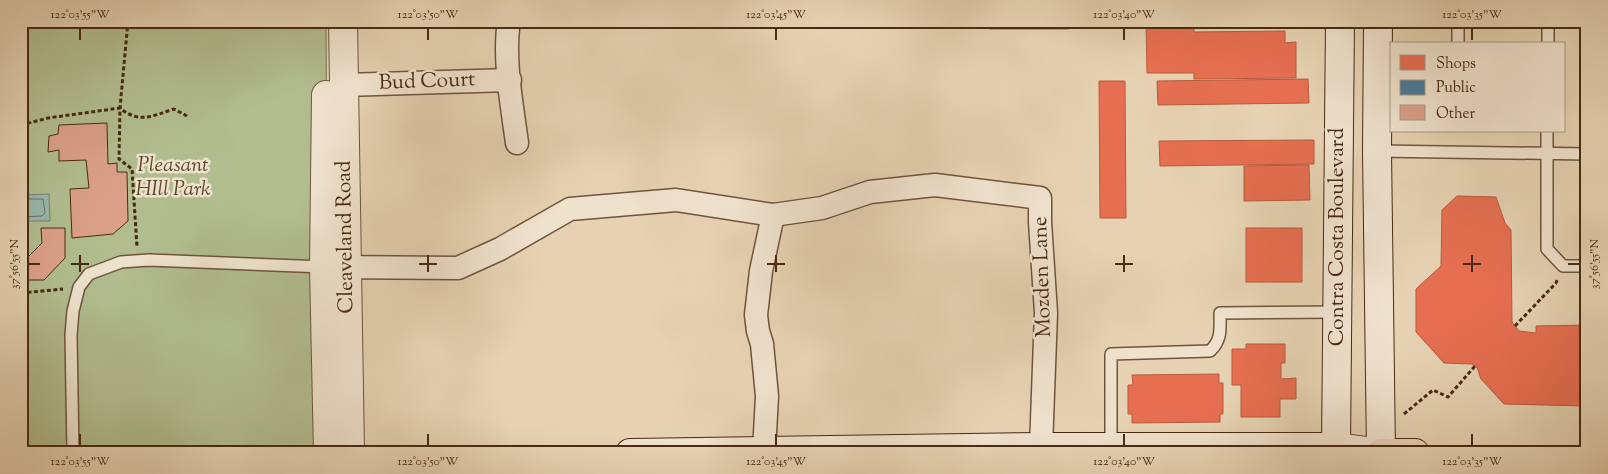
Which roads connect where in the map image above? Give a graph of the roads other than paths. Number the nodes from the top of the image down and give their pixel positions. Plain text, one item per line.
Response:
1 (326, 21) edge
2 (343, 21) edge
3 (509, 21) edge
4 (1340, 21) edge
5 (1378, 21) edge
6 (1458, 21) edge
7 (1548, 21) edge
8 (1458, 42) edge
9 (1548, 42) edge
10 (510, 80) junction
11 (344, 85) junction
12 (1547, 132) edge
13 (517, 143) dead end
14 (1377, 151) junction
15 (1547, 154) junction
16 (1587, 154) edge
17 (773, 215) junction
18 (1587, 266) edge
19 (335, 267) junction
20 (1337, 312) junction
21 (1042, 447) junction
22 (1381, 447) edge
23 (1116, 449) edge
24 (1336, 450) edge
25 (764, 451) junction
26 (837, 452) edge
27 (73, 453) edge
28 (328, 453) edge
29 (350, 453) edge
30 (630, 453) edge
31 (1415, 453) edge

1 - 19 main road, Cleaveland Road
2 - 11 main road, Cleaveland Road
3 - 10 street
4 - 20 main road, Contra Costa Boulevard
5 - 14 main road, Contra Costa Boulevard
6 - 8 lane
7 - 9 lane
10 - 11 street, Bud Court
10 - 13 street
11 - 19 main road, Cleaveland Road
12 - 15 lane
14 - 15 lane
14 - 22 main road, Contra Costa Boulevard
15 - 16 lane
15 - 18 lane
17 - 19 street, Mozden Lane
17 - 21 street, Mozden Lane
17 - 25 street
19 - 27 lane
19 - 28 main road, Cleaveland Road
19 - 29 main road, Cleaveland Road
20 - 23 lane
20 - 24 main road, Contra Costa Boulevard
21 - 23 main road
21 - 26 main road
22 - 24 main road
22 - 31 highway
23 - 24 main road
25 - 26 main road
25 - 30 main road

